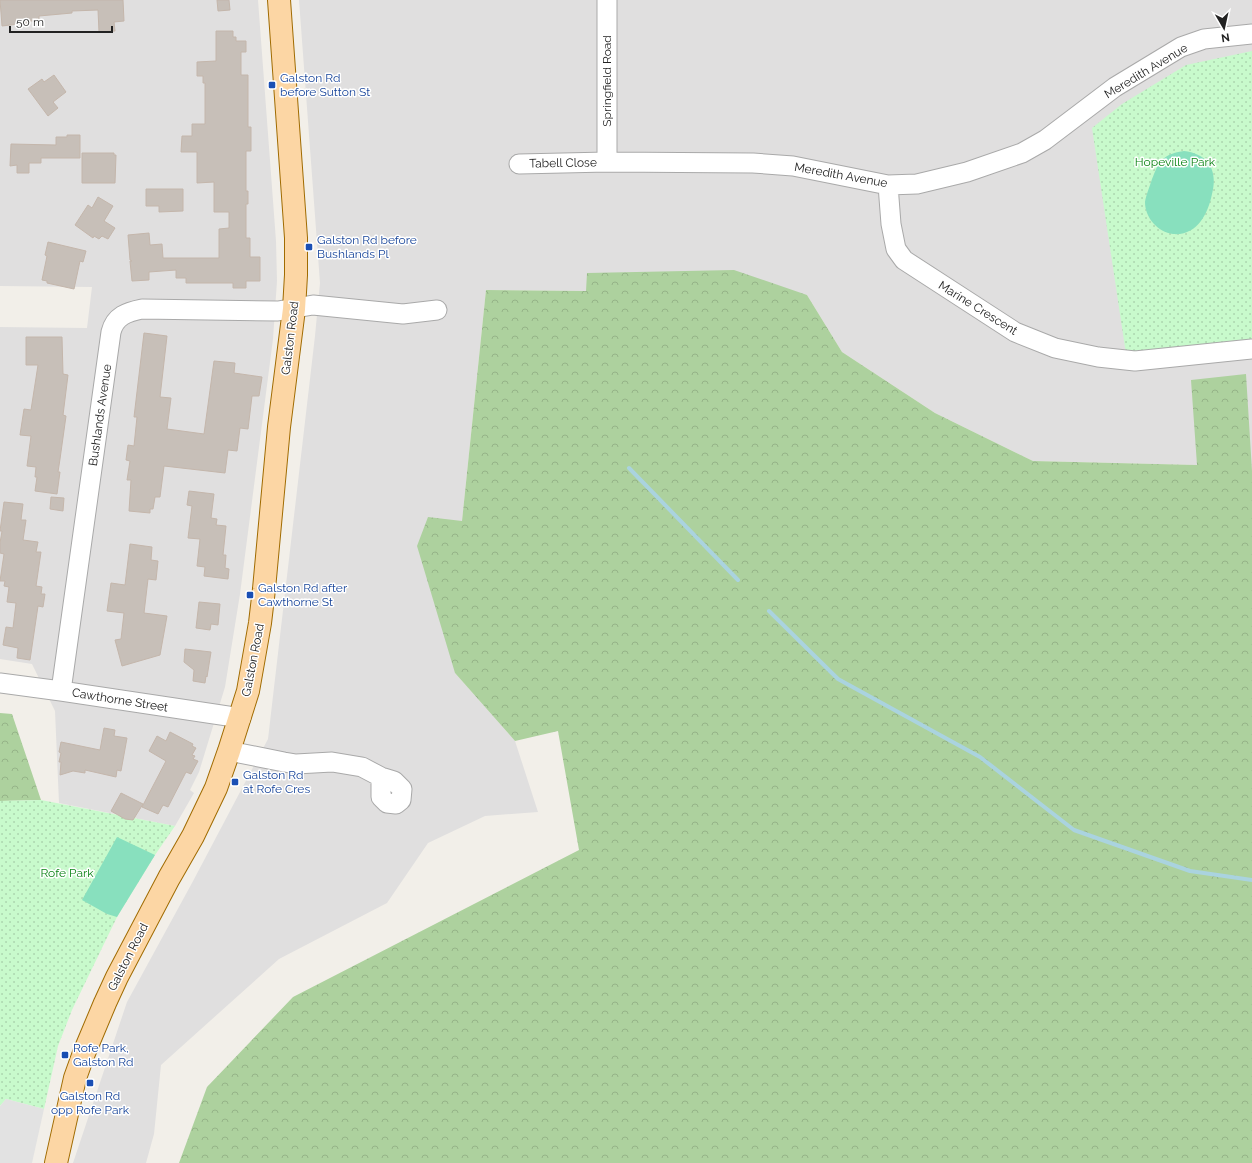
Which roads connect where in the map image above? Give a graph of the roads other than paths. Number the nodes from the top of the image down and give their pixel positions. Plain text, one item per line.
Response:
1 (279, 0) edge
2 (607, 0) edge
3 (1252, 34) edge
4 (607, 162) junction
5 (519, 164) dead end
6 (888, 185) junction
7 (294, 309) junction
8 (437, 310) dead end
9 (1252, 350) edge
10 (0, 683) edge
11 (61, 691) junction
12 (241, 718) junction
13 (230, 751) junction
14 (381, 777) dead end
15 (56, 1163) edge

1 - 7 main road, Galston Road
2 - 4 street, Springfield Road
3 - 6 street, Meredith Avenue
4 - 5 street, Tabell Close
4 - 6 street, Meredith Avenue
6 - 9 street, Marine Crescent
7 - 8 street, Bushlands Avenue
7 - 11 street, Bushlands Avenue
7 - 12 main road, Galston Road
10 - 11 street, Cawthorne Street
11 - 12 street, Cawthorne Street
12 - 13 main road, Galston Road
13 - 14 street
13 - 15 main road, Galston Road

